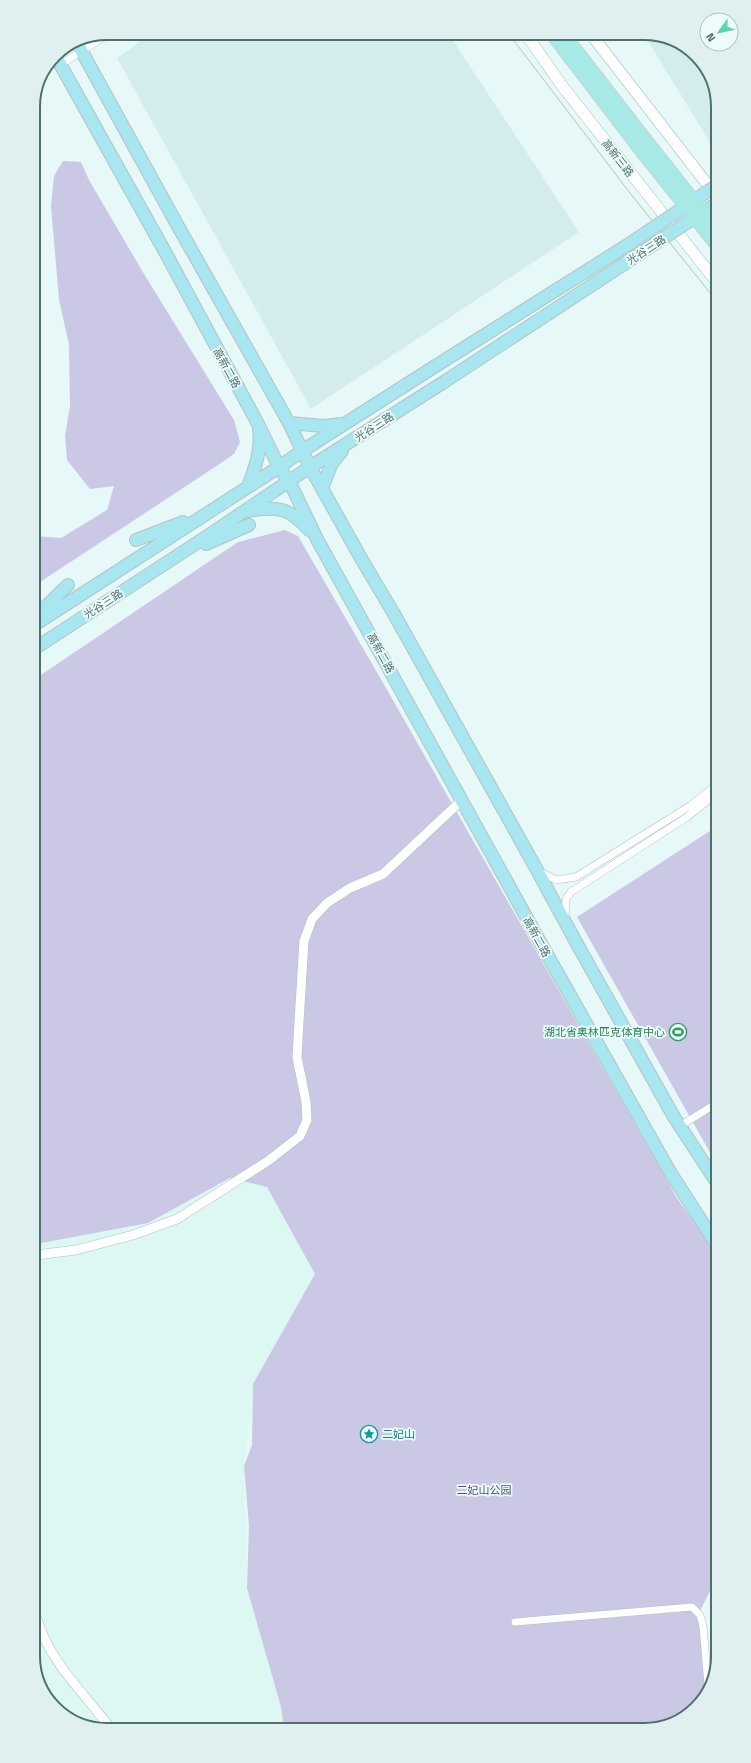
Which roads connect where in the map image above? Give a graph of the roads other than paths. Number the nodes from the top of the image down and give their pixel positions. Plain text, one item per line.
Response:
1 (530, 40) edge
2 (556, 40) edge
3 (569, 40) edge
4 (595, 40) edge
5 (99, 41) edge
6 (79, 46) edge
7 (82, 52) junction
8 (62, 59) edge
9 (58, 62) edge
10 (711, 189) edge
11 (711, 189) edge
12 (711, 207) edge
13 (711, 222) edge
14 (711, 239) edge
15 (711, 275) edge
16 (289, 423) junction
17 (258, 424) junction
18 (344, 424) junction
19 (346, 446) junction
20 (302, 451) junction
21 (279, 467) junction
22 (310, 467) junction
23 (288, 482) junction
24 (248, 487) junction
25 (322, 488) junction
26 (245, 511) junction
27 (205, 514) junction
28 (249, 525) dead end
29 (136, 540) dead end
30 (318, 541) junction
31 (172, 559) junction
32 (68, 585) dead end
33 (40, 612) edge
34 (40, 621) edge
35 (40, 645) edge
36 (711, 788) edge
37 (711, 798) edge
38 (462, 800) junction
39 (538, 870) junction
40 (566, 924) junction
41 (711, 1107) edge
42 (680, 1126) junction
43 (711, 1174) edge
44 (711, 1236) edge
45 (40, 1254) edge
46 (515, 1622) dead end
47 (40, 1630) edge
48 (707, 1678) edge
49 (106, 1723) edge

1 - 15 main road, 高新三路
2 - 14 highway, 高新三路, bridge
3 - 13 highway, bridge
4 - 10 main road
5 - 7 street
6 - 7 main road
7 - 8 street
7 - 16 main road
9 - 17 main road, 高新二路
11 - 18 main road, 光谷三路, bridge
12 - 19 main road, 光谷三路, bridge
16 - 18 main road
16 - 20 main road
17 - 21 main road, 高新二路
17 - 24 main road
18 - 20 main road, 光谷三路
19 - 22 main road, 光谷三路
19 - 25 main road
20 - 21 main road, 光谷三路
20 - 22 main road
21 - 23 main road, 高新二路
21 - 24 main road, 光谷三路
22 - 23 main road, 光谷三路
22 - 25 main road
23 - 26 main road, 光谷三路
23 - 30 main road, 高新二路
24 - 27 main road, 光谷三路
25 - 39 main road
26 - 30 main road
26 - 31 main road, 光谷三路
27 - 29 main road
27 - 34 main road, 光谷三路
28 - 31 main road
30 - 38 main road, 高新二路
31 - 35 main road, 光谷三路
32 - 33 main road
36 - 39 street
37 - 40 street
38 - 44 main road, 高新二路
38 - 45 street
39 - 40 main road
40 - 42 main road
41 - 42 street
42 - 43 main road
46 - 48 street
47 - 49 street

